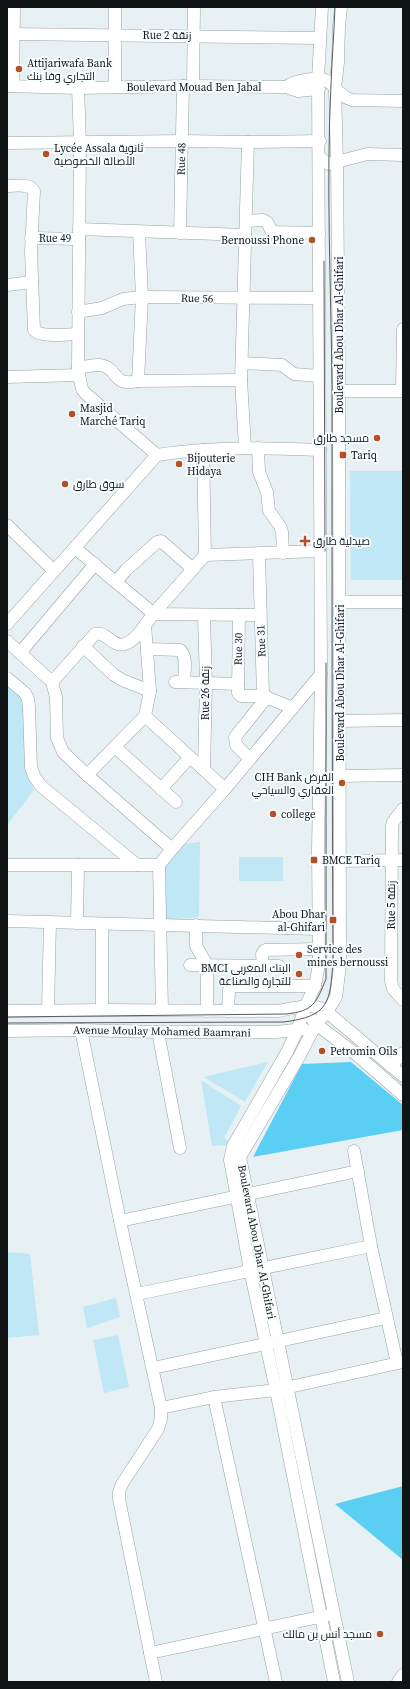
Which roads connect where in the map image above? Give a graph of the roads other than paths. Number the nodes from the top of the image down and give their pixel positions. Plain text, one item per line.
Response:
1 (14, 7) edge
2 (115, 7) edge
3 (194, 7) edge
4 (322, 7) edge
5 (342, 7) edge
6 (13, 34) junction
7 (115, 35) junction
8 (194, 35) junction
9 (320, 38) junction
10 (319, 84) junction
11 (10, 86) edge
12 (188, 86) junction
13 (115, 87) junction
14 (78, 88) junction
15 (335, 89) junction
16 (403, 101) edge
17 (182, 141) junction
18 (320, 141) junction
19 (80, 142) junction
20 (248, 142) junction
21 (7, 143) edge
22 (403, 155) edge
23 (319, 157) junction
24 (338, 162) junction
25 (7, 186) edge
26 (246, 221) junction
27 (139, 232) junction
28 (180, 233) junction
29 (319, 233) junction
30 (79, 234) junction
31 (245, 235) junction
32 (31, 238) junction
33 (32, 282) junction
34 (7, 285) edge
35 (142, 297) junction
36 (244, 298) junction
37 (318, 298) junction
38 (78, 312) junction
39 (403, 329) edge
40 (78, 334) junction
41 (242, 363) junction
42 (78, 372) junction
43 (319, 376) junction
44 (7, 377) edge
45 (241, 380) junction
46 (138, 381) junction
47 (402, 391) edge
48 (339, 392) junction
49 (245, 448) junction
50 (258, 448) junction
51 (203, 450) junction
52 (320, 450) junction
53 (157, 455) junction
54 (7, 524) edge
55 (75, 548) junction
56 (320, 551) junction
57 (283, 553) junction
58 (259, 554) junction
59 (205, 555) junction
60 (95, 564) junction
61 (193, 569) junction
62 (54, 571) junction
63 (116, 582) junction
64 (340, 602) junction
65 (403, 602) edge
66 (154, 614) junction
67 (239, 615) junction
68 (260, 615) junction
69 (204, 616) junction
70 (7, 624) edge
71 (145, 625) junction
72 (7, 642) edge
73 (83, 646) junction
74 (147, 648) junction
75 (20, 653) junction
76 (321, 674) junction
77 (7, 678) edge
78 (52, 682) junction
79 (206, 683) junction
80 (238, 684) junction
81 (150, 691) junction
82 (265, 697) junction
83 (293, 708) junction
84 (145, 716) junction
85 (403, 720) edge
86 (340, 721) junction
87 (115, 747) junction
88 (190, 757) junction
89 (250, 760) junction
90 (204, 770) junction
91 (87, 775) junction
92 (403, 775) edge
93 (340, 776) junction
94 (161, 789) junction
95 (225, 789) junction
96 (176, 802) dead end
97 (403, 809) edge
98 (172, 849) junction
99 (397, 860) edge
100 (339, 861) junction
101 (7, 865) edge
102 (78, 865) junction
103 (137, 865) junction
104 (159, 865) junction
105 (7, 921) edge
106 (50, 922) junction
107 (76, 923) junction
108 (102, 924) junction
109 (161, 925) junction
110 (196, 925) junction
111 (318, 929) junction
112 (318, 949) junction
113 (190, 965) dead end
114 (207, 966) junction
115 (263, 966) junction
116 (279, 966) dead end
117 (315, 986) junction
118 (403, 1000) edge
119 (306, 1006) junction
120 (48, 1010) junction
121 (102, 1010) junction
122 (162, 1010) junction
123 (7, 1011) edge
124 (207, 1011) junction
125 (228, 1011) junction
126 (327, 1012) junction
127 (316, 1024) junction
128 (81, 1030) junction
129 (7, 1031) edge
130 (297, 1031) junction
131 (158, 1032) junction
132 (403, 1053) edge
133 (391, 1066) junction
134 (403, 1076) edge
135 (403, 1095) edge
136 (180, 1148) dead end
137 (354, 1151) dead end
138 (358, 1171) junction
139 (241, 1195) junction
140 (120, 1221) junction
141 (371, 1246) junction
142 (256, 1269) junction
143 (137, 1294) junction
144 (386, 1318) junction
145 (272, 1342) junction
146 (400, 1363) edge
147 (153, 1368) junction
148 (281, 1389) junction
149 (214, 1397) junction
150 (161, 1408) junction
151 (333, 1614) junction
152 (321, 1616) junction
153 (265, 1629) junction
154 (150, 1653) junction
155 (403, 1675) edge
156 (156, 1682) edge
157 (276, 1682) edge
158 (334, 1682) edge
159 (348, 1682) edge
160 (398, 1682) edge

1 - 6 street
2 - 7 street
3 - 8 street, Rue 48
4 - 9 street, Boulevard Abou Dhar Al-Ghifari
5 - 15 street, Boulevard Abou Dhar Al-Ghifari
6 - 7 street, Rue 2 زنقة
6 - 11 street
7 - 8 street, Rue 2 زنقة
7 - 13 street
8 - 9 street, Rue 2 زنقة
8 - 12 street, Rue 48
9 - 10 street, Boulevard Abou Dhar Al-Ghifari
10 - 12 street, Boulevard Mouad Ben Jabal
10 - 15 street
10 - 18 street, Boulevard Abou Dhar Al-Ghifari
11 - 14 street, Boulevard Mouad Ben Jabal
12 - 13 street, Boulevard Mouad Ben Jabal
12 - 17 street, Rue 48
13 - 14 street, Boulevard Mouad Ben Jabal
14 - 19 street
15 - 16 street
15 - 24 street, Boulevard Abou Dhar Al-Ghifari
17 - 19 street
17 - 20 street
17 - 28 street, Rue 48
18 - 20 street
18 - 23 street, Boulevard Abou Dhar Al-Ghifari
19 - 21 street
19 - 30 street
20 - 26 street
22 - 24 street
23 - 24 street
23 - 29 street, Boulevard Abou Dhar Al-Ghifari
24 - 48 street, Boulevard Abou Dhar Al-Ghifari
25 - 32 street
26 - 29 street
26 - 31 street
27 - 28 street, Rue 49
27 - 30 street, Rue 49
27 - 35 street
28 - 31 street, Rue 49
29 - 37 street, Boulevard Abou Dhar Al-Ghifari
30 - 32 street, Rue 49
30 - 38 street
31 - 36 street
32 - 33 street
33 - 34 street
33 - 40 street
35 - 36 street, Rue 56
35 - 38 street, Rue 56
35 - 46 street
36 - 37 street, Rue 56
36 - 41 street
37 - 43 street, Boulevard Abou Dhar Al-Ghifari
38 - 40 street
39 - 47 street
40 - 42 street
41 - 43 street
41 - 45 street
42 - 44 street
42 - 46 street
42 - 53 street
43 - 52 street, Boulevard Abou Dhar Al-Ghifari
45 - 46 street
45 - 49 street
47 - 48 street
48 - 64 street, Boulevard Abou Dhar Al-Ghifari
49 - 50 street
49 - 51 street
50 - 52 street
50 - 57 street
51 - 53 street
51 - 59 street
52 - 56 street, Boulevard Abou Dhar Al-Ghifari
53 - 55 street
54 - 62 street
55 - 60 street
55 - 62 street
56 - 57 street
56 - 76 street, Boulevard Abou Dhar Al-Ghifari
57 - 58 street
58 - 59 street
58 - 68 street, Rue 31
59 - 61 street
60 - 63 street
60 - 75 street
61 - 63 street
61 - 66 street
62 - 70 street
63 - 66 street
64 - 65 street
64 - 86 street, Boulevard Abou Dhar Al-Ghifari
66 - 69 street
66 - 71 street
67 - 68 street
67 - 69 street
67 - 80 street, Rue 30
68 - 82 street, Rue 31
69 - 79 street, Rue 26 زنقة
71 - 73 street
71 - 74 street
72 - 75 street
73 - 78 street
73 - 81 street
74 - 79 street
74 - 81 street
75 - 78 street
76 - 83 street
76 - 111 street, Boulevard Abou Dhar Al-Ghifari
77 - 103 street
78 - 91 street
79 - 80 street
79 - 90 street, Rue 26 زنقة
80 - 82 street
81 - 84 street
82 - 83 street
82 - 89 street
83 - 89 street
84 - 87 street
84 - 88 street
85 - 86 street
86 - 93 street, Boulevard Abou Dhar Al-Ghifari
87 - 91 street
87 - 94 street
88 - 90 street
88 - 94 street
89 - 95 street
90 - 95 street
91 - 98 street
92 - 93 street
93 - 100 street, Boulevard Abou Dhar Al-Ghifari
94 - 96 street
95 - 98 street
97 - 99 street, Rue 5 زنقة
98 - 104 street
99 - 100 street
99 - 118 street, Rue 5 زنقة
100 - 126 street, Boulevard Abou Dhar Al-Ghifari
101 - 102 street
102 - 103 street
102 - 107 street
103 - 104 street
104 - 109 street
105 - 106 street
106 - 107 street
106 - 120 street
107 - 108 street
108 - 109 street
108 - 121 street
109 - 110 street
109 - 122 street
110 - 111 street
110 - 114 street
111 - 112 street, Boulevard Abou Dhar Al-Ghifari
112 - 115 street
112 - 117 street, Boulevard Abou Dhar Al-Ghifari
113 - 114 street
114 - 115 street
114 - 124 street
115 - 116 street
117 - 119 street, Boulevard Abou Dhar Al-Ghifari
117 - 125 street
119 - 125 street, Avenue Moulay Mohamed Baamrani
119 - 126 street, Avenue Moulay Mohamed Baamrani
119 - 127 street
119 - 130 street, Boulevard Abou Dhar Al-Ghifari
120 - 121 street, Avenue Moulay Mohamed Baamrani
120 - 123 street, Avenue Moulay Mohamed Baamrani
121 - 122 street, Avenue Moulay Mohamed Baamrani
122 - 124 street, Avenue Moulay Mohamed Baamrani
124 - 125 street, Avenue Moulay Mohamed Baamrani
126 - 127 street, Boulevard Abou Dhar Al-Ghifari
126 - 133 street, Avenue Moulay Mohamed Baamrani
127 - 130 street, Avenue Moulay Mohamed Baamrani
127 - 135 street
127 - 139 street, Boulevard Abou Dhar Al-Ghifari
128 - 129 street, Avenue Moulay Mohamed Baamrani
128 - 131 street, Avenue Moulay Mohamed Baamrani
128 - 140 street
130 - 131 street, Avenue Moulay Mohamed Baamrani
130 - 139 street, Boulevard Abou Dhar Al-Ghifari
131 - 136 street
132 - 133 street
133 - 134 street, Avenue Moulay Mohamed Baamrani
137 - 138 street
138 - 139 street
138 - 141 street
139 - 140 street
139 - 142 street, Boulevard Abou Dhar Al-Ghifari
140 - 143 street
141 - 142 street
141 - 144 street
142 - 143 street
142 - 145 street, Boulevard Abou Dhar Al-Ghifari
143 - 147 street
144 - 145 street
144 - 146 street
145 - 147 street
145 - 148 street, Boulevard Abou Dhar Al-Ghifari
146 - 148 street
147 - 150 street
148 - 149 street
148 - 151 street, Boulevard Abou Dhar Al-Ghifari
148 - 152 street, Boulevard Abou Dhar Al-Ghifari
149 - 150 street
149 - 153 street
150 - 154 street
151 - 152 street
151 - 159 street, Boulevard Abou Dhar Al-Ghifari
152 - 153 street
152 - 158 street, Boulevard Abou Dhar Al-Ghifari
153 - 154 street
153 - 157 street
154 - 156 street
155 - 160 street

